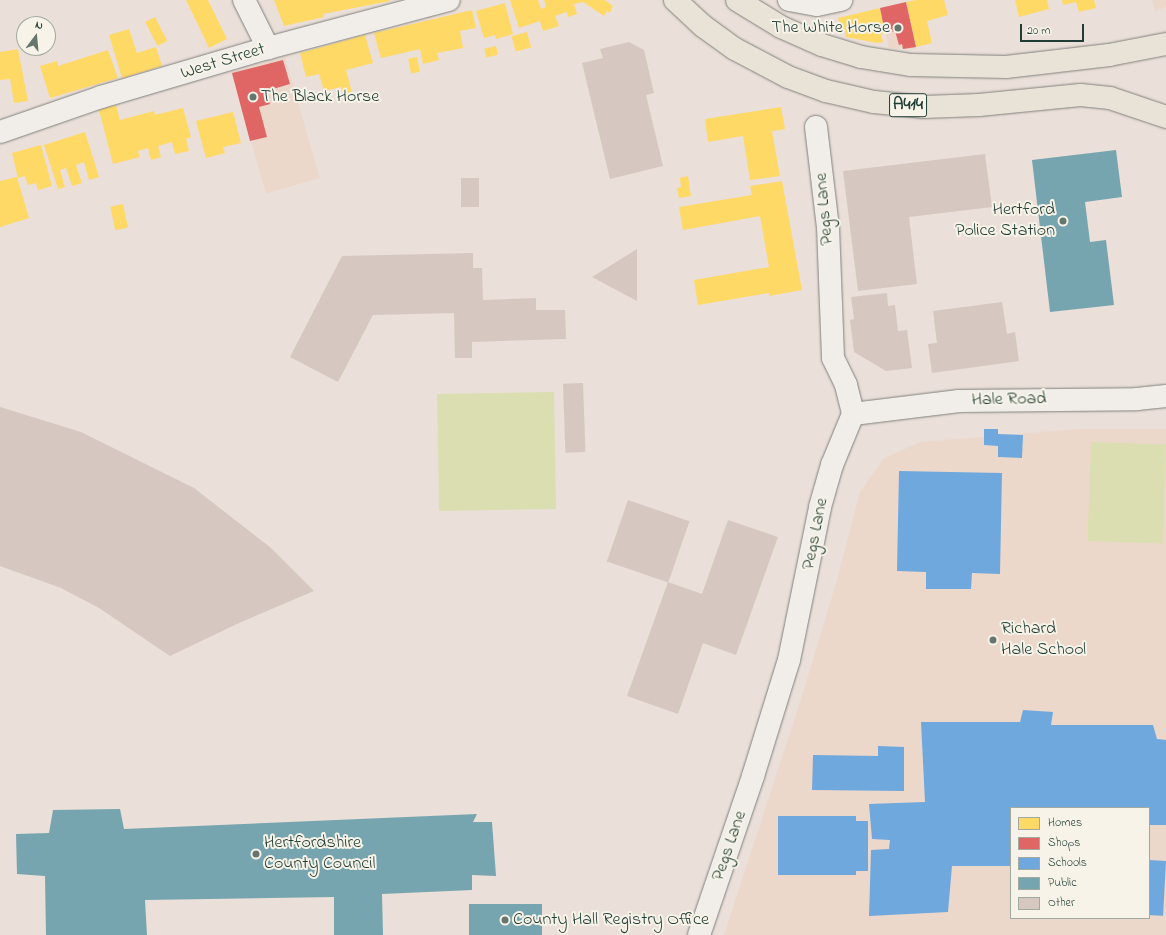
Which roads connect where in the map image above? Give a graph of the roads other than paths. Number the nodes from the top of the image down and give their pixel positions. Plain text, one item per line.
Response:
1 (244, 0) edge
2 (449, 0) edge
3 (675, 0) edge
4 (737, 0) edge
5 (789, 0) edge
6 (841, 0) edge
7 (1166, 44) edge
8 (268, 48) junction
9 (1166, 117) edge
10 (816, 127) dead end
11 (0, 132) edge
12 (1166, 396) edge
13 (853, 414) junction
14 (699, 935) edge

1 - 8 street
2 - 8 street, West Street
3 - 9 highway, A414
4 - 7 highway, A414
5 - 6 street
8 - 11 street, West Street
10 - 13 street, Pegs Lane
12 - 13 street, Hale Road
13 - 14 street, Pegs Lane

